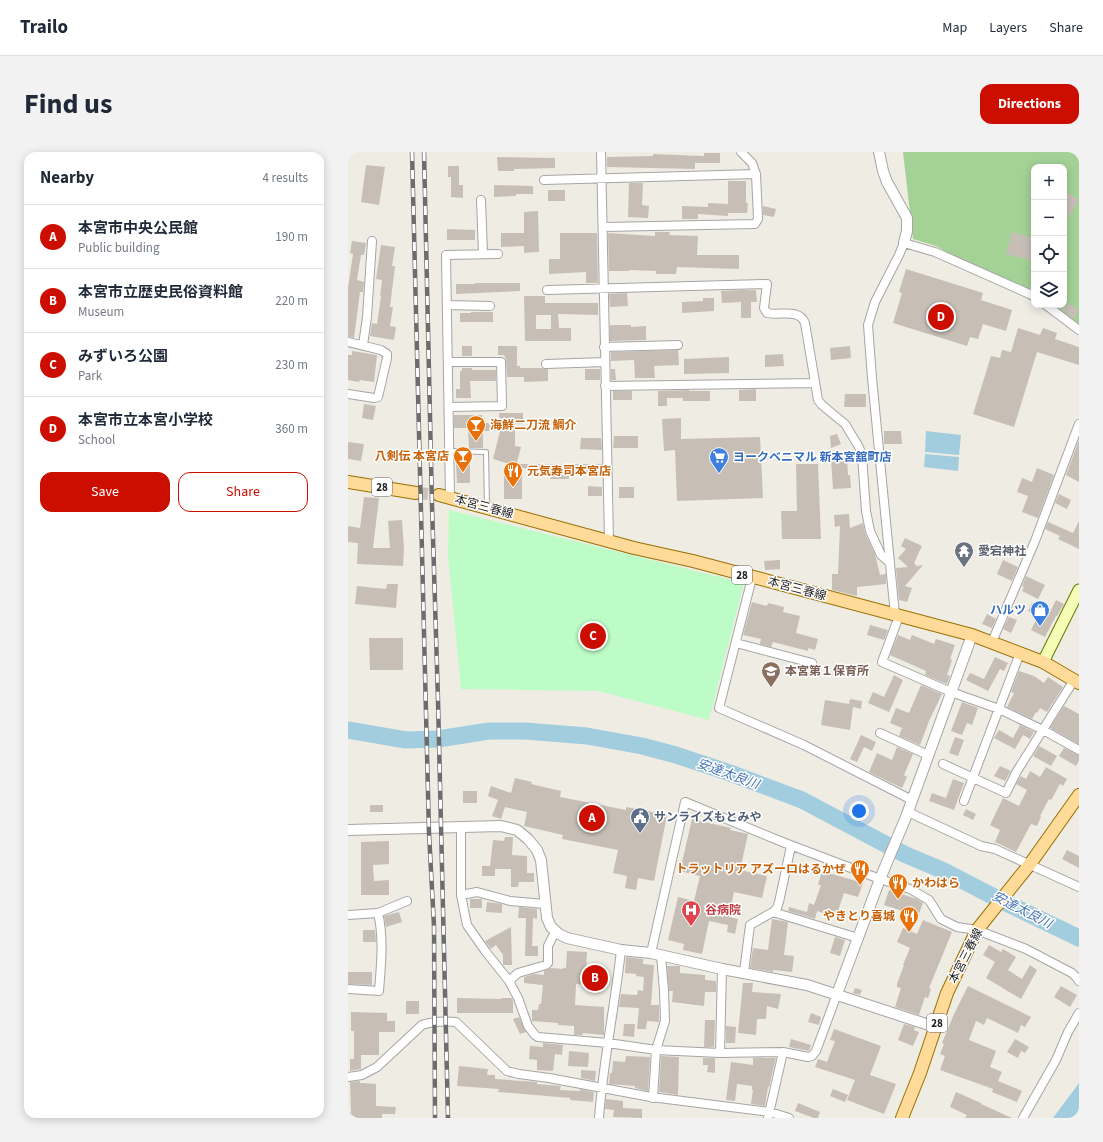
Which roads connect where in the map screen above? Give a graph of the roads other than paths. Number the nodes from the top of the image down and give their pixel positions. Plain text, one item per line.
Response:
1 (601, 152) edge
2 (741, 152) edge
3 (879, 152) edge
4 (756, 174) junction
5 (602, 178) junction
6 (544, 180) dead end
7 (481, 200) dead end
8 (603, 227) junction
9 (372, 241) dead end
10 (904, 243) junction
11 (483, 254) junction
12 (498, 254) dead end
13 (604, 288) junction
14 (547, 290) dead end
15 (1031, 295) edge
16 (447, 305) junction
17 (490, 306) dead end
18 (1050, 308) edge
19 (1079, 330) edge
20 (348, 342) edge
21 (363, 345) junction
22 (678, 345) dead end
23 (604, 347) junction
24 (448, 362) junction
25 (605, 362) junction
26 (546, 364) dead end
27 (815, 383) junction
28 (606, 386) junction
29 (348, 394) edge
30 (449, 407) junction
31 (1079, 424) edge
32 (449, 451) junction
33 (348, 482) edge
34 (416, 493) tunnel mouth
35 (444, 497) joint
36 (487, 508) junction
37 (609, 541) junction
38 (890, 563) junction
39 (752, 578) junction
40 (1079, 590) edge
41 (897, 615) junction
42 (972, 635) junction
43 (992, 642) junction
44 (736, 643) junction
45 (1020, 653) junction
46 (1043, 662) junction
47 (812, 663) dead end
48 (1077, 682) edge
49 (951, 692) junction
50 (999, 709) junction
51 (1043, 730) junction
52 (880, 733) dead end
53 (1079, 750) edge
54 (928, 755) junction
55 (943, 764) dead end
56 (973, 778) junction
57 (1079, 795) edge
58 (912, 800) junction
59 (964, 801) dead end
60 (907, 814) junction
61 (461, 827) junction
62 (348, 830) edge
63 (791, 846) junction
64 (1027, 868) junction
65 (880, 879) junction
66 (1079, 887) edge
67 (461, 895) junction
68 (407, 901) dead end
69 (545, 904) junction
70 (378, 912) junction
71 (773, 912) junction
72 (348, 914) edge
73 (977, 930) junction
74 (555, 932) junction
75 (858, 938) junction
76 (621, 950) junction
77 (656, 954) junction
78 (722, 969) junction
79 (744, 972) junction
80 (509, 981) junction
81 (1079, 981) edge
82 (348, 989) edge
83 (837, 994) junction
84 (1079, 1013) edge
85 (935, 1027) junction
86 (608, 1043) junction
87 (656, 1050) junction
88 (783, 1052) junction
89 (720, 1053) junction
90 (348, 1077) edge
91 (601, 1088) junction
92 (653, 1098) junction
93 (769, 1115) edge
94 (600, 1118) edge
95 (789, 1118) edge
96 (902, 1118) edge
97 (1023, 1118) edge

1 - 5 street
2 - 4 street
3 - 10 street
4 - 5 street
4 - 8 street
5 - 6 street
5 - 8 street
7 - 11 street
8 - 13 street
9 - 21 street
10 - 15 street
10 - 38 street
11 - 12 street
11 - 16 street
13 - 14 street
13 - 23 street
13 - 27 street
16 - 17 street
16 - 24 street
18 - 19 street
20 - 21 street
21 - 29 street
22 - 23 street
23 - 25 street
24 - 30 street
24 - 30 street
25 - 26 street
25 - 28 street
27 - 28 street
27 - 38 street
28 - 37 street
30 - 32 street
31 - 43 street
32 - 35 street
32 - 36 lane
33 - 34 main road, 28
35 - 36 main road, 本宮三春線 / 28
36 - 37 main road, 本宮三春線 / 28
37 - 39 main road, 本宮三春線 / 28
38 - 41 street
39 - 41 main road, 本宮三春線 / 28
39 - 44 street
40 - 46 main road
41 - 42 main road, 本宮三春線 / 28
41 - 49 street
42 - 43 main road, 本宮三春線 / 28
42 - 49 street
43 - 45 main road, 本宮三春線 / 28
44 - 47 street
44 - 58 street
45 - 46 main road, 本宮三春線 / 28
45 - 50 street
46 - 48 main road, 本宮三春線 / 28
48 - 51 street
49 - 50 street
49 - 54 street
50 - 51 street
50 - 56 street
51 - 53 street
51 - 56 street
52 - 54 street
54 - 58 street
55 - 56 street
56 - 59 street
57 - 64 main road, 本宮三春線 / 28
58 - 60 street
60 - 64 street
60 - 65 street
61 - 62 street
61 - 67 street
61 - 69 street
63 - 65 street
63 - 71 street
63 - 77 street
64 - 66 street
64 - 73 main road, 本宮三春線 / 28
65 - 73 street
65 - 75 street
67 - 69 street
67 - 80 street
68 - 70 street
69 - 74 street
70 - 72 street
70 - 82 street
71 - 75 street
71 - 79 street
73 - 81 street
73 - 85 main road, 本宮三春線 / 28
74 - 76 street
74 - 80 street
75 - 83 street
76 - 77 street
76 - 86 street
77 - 78 street
77 - 87 street
78 - 79 street
78 - 89 street
79 - 83 street
80 - 86 street
83 - 85 street
83 - 88 street
84 - 97 street
85 - 96 main road, 本宮三春線 / 28
86 - 87 street
86 - 91 street
87 - 89 street
87 - 92 street
88 - 89 street
88 - 93 street
90 - 91 street
91 - 92 street
91 - 94 street
92 - 93 street
93 - 95 street

